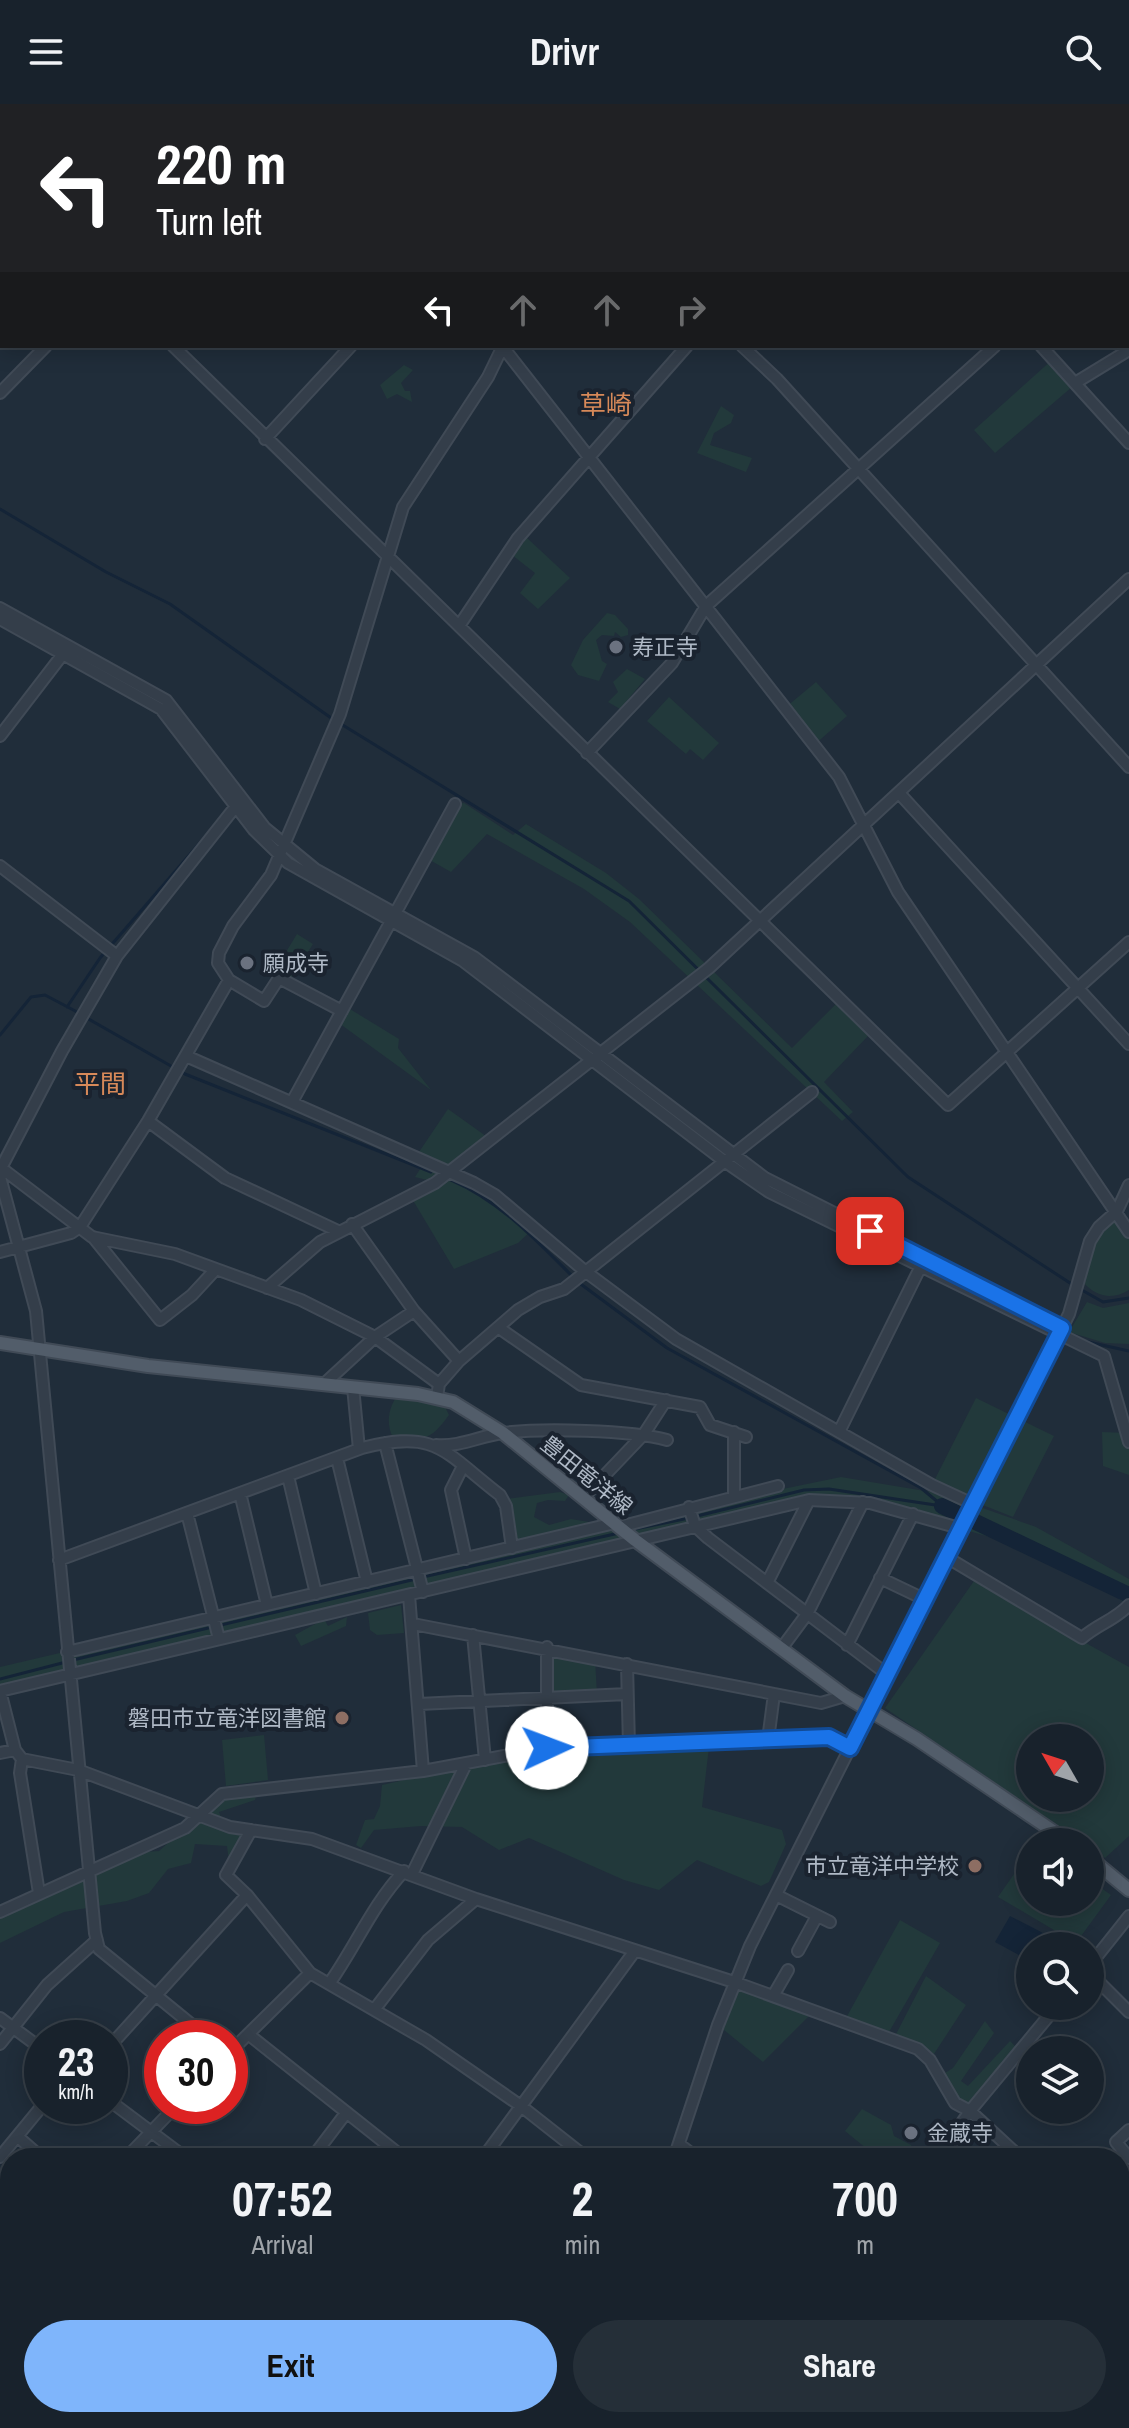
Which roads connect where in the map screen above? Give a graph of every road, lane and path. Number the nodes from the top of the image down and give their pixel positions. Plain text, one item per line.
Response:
1 (44, 348) edge
2 (175, 348) edge
3 (349, 348) edge
4 (501, 348) edge
5 (504, 348) edge
6 (685, 348) edge
7 (744, 348) edge
8 (993, 348) edge
9 (1043, 348) edge
10 (1129, 350) edge
11 (1075, 383) junction
12 (0, 393) edge
13 (265, 439) junction
14 (1129, 443) edge
15 (590, 457) junction
16 (857, 469) junction
17 (386, 557) junction
18 (1129, 579) edge
19 (706, 606) junction
20 (0, 608) edge
21 (0, 619) edge
22 (459, 626) junction
23 (63, 654) junction
24 (1035, 667) junction
25 (0, 736) edge
26 (587, 753) junction
27 (1129, 767) edge
28 (899, 793) junction
29 (455, 804) dead end
30 (236, 806) junction
31 (864, 825) junction
32 (281, 851) junction
33 (0, 866) edge
34 (392, 918) junction
35 (758, 921) junction
36 (1129, 942) edge
37 (117, 956) junction
38 (229, 980) junction
39 (1079, 987) junction
40 (342, 1011) junction
41 (1129, 1044) edge
42 (1005, 1053) junction
43 (186, 1056) junction
44 (595, 1056) junction
45 (812, 1092) dead end
46 (292, 1102) junction
47 (148, 1121) junction
48 (728, 1158) junction
49 (0, 1168) edge
50 (450, 1170) junction
51 (0, 1177) edge
52 (1129, 1185) edge
53 (1117, 1211) junction
54 (352, 1224) junction
55 (80, 1227) junction
56 (338, 1231) junction
57 (1129, 1232) edge
58 (92, 1237) junction
59 (16, 1247) junction
60 (0, 1252) edge
61 (920, 1268) junction
62 (216, 1269) junction
63 (586, 1272) junction
64 (267, 1288) junction
65 (414, 1311) junction
66 (499, 1328) junction
67 (1060, 1332) junction
68 (375, 1337) junction
69 (0, 1343) edge
70 (39, 1348) junction
71 (459, 1361) junction
72 (324, 1384) junction
73 (353, 1387) junction
74 (438, 1391) junction
75 (666, 1400) junction
76 (734, 1432) junction
77 (839, 1432) junction
78 (503, 1433) junction
79 (644, 1434) junction
80 (746, 1437) dead end
81 (667, 1440) dead end
82 (1129, 1442) edge
83 (385, 1443) junction
84 (435, 1445) junction
85 (359, 1449) junction
86 (337, 1458) junction
87 (463, 1466) junction
88 (288, 1476) junction
89 (778, 1486) dead end
90 (240, 1493) junction
91 (734, 1496) junction
92 (583, 1498) junction
93 (809, 1500) junction
94 (863, 1502) junction
95 (973, 1504) junction
96 (689, 1507) junction
97 (187, 1513) junction
98 (913, 1514) junction
99 (617, 1525) junction
100 (695, 1526) junction
101 (963, 1529) junction
102 (635, 1540) junction
103 (512, 1548) junction
104 (948, 1558) junction
105 (466, 1559) junction
106 (59, 1560) junction
107 (418, 1570) junction
108 (880, 1578) junction
109 (367, 1582) junction
110 (767, 1583) junction
111 (423, 1592) junction
112 (316, 1594) junction
113 (409, 1595) junction
114 (926, 1600) junction
115 (267, 1605) junction
116 (1128, 1608) edge
117 (807, 1614) junction
118 (215, 1618) junction
119 (413, 1624) junction
120 (473, 1635) junction
121 (219, 1639) junction
122 (847, 1645) junction
123 (547, 1647) junction
124 (781, 1649) junction
125 (67, 1652) junction
126 (627, 1664) junction
127 (68, 1675) junction
128 (888, 1675) junction
129 (627, 1694) junction
130 (774, 1694) junction
131 (845, 1696) junction
132 (547, 1697) junction
133 (479, 1700) junction
134 (419, 1704) junction
135 (869, 1712) junction
136 (768, 1740) junction
137 (629, 1746) junction
138 (547, 1748) junction
139 (850, 1748) junction
140 (15, 1750) junction
141 (0, 1753) edge
142 (22, 1759) junction
143 (485, 1760) junction
144 (466, 1764) junction
145 (78, 1770) junction
146 (423, 1771) junction
147 (198, 1817) junction
148 (1048, 1828) edge
149 (251, 1830) junction
150 (1104, 1869) edge
151 (88, 1873) junction
152 (408, 1873) junction
153 (1129, 1890) edge
154 (39, 1893) junction
155 (247, 1895) junction
156 (776, 1895) junction
157 (476, 1899) junction
158 (0, 1912) edge
159 (817, 1916) junction
160 (1129, 1916) edge
161 (830, 1922) dead end
162 (97, 1940) junction
163 (1104, 1947) edge
164 (798, 1951) dead end
165 (634, 1952) junction
166 (788, 1970) dead end
167 (310, 1973) junction
168 (734, 1982) junction
169 (329, 1984) junction
170 (1104, 1987) edge
171 (773, 1996) junction
172 (158, 1997) junction
173 (374, 2010) junction
174 (1129, 2012) edge
175 (0, 2018) edge
176 (186, 2020) edge
177 (1045, 2020) edge
178 (14, 2028) junction
179 (128, 2028) edge
180 (248, 2034) joint
181 (24, 2036) edge
182 (0, 2044) edge
183 (521, 2106) junction
184 (970, 2111) junction
185 (346, 2113) junction
186 (128, 2115) edge
187 (28, 2124) edge
188 (159, 2124) edge
189 (1129, 2130) edge
190 (151, 2132) junction
191 (18, 2137) junction
192 (679, 2144) junction
193 (8, 2148) edge
194 (31, 2148) edge
195 (136, 2148) edge
196 (173, 2148) edge
197 (320, 2148) edge
198 (391, 2148) edge
199 (490, 2148) edge
200 (574, 2148) edge
201 (678, 2148) edge
202 (684, 2148) edge
203 (956, 2148) edge
204 (1010, 2148) edge
205 (1121, 2148) edge

1 - 12 street
2 - 13 street
3 - 13 street
4 - 17 street
5 - 15 street
6 - 15 street
7 - 16 street
8 - 16 street
9 - 11 street
10 - 11 street
11 - 14 street
13 - 17 street
15 - 19 street
15 - 22 street
16 - 19 street
16 - 24 street
17 - 22 street
17 - 32 street
18 - 24 street
19 - 26 street
19 - 31 street
20 - 32 street
21 - 23 street
22 - 26 street
23 - 25 street
23 - 30 street
24 - 27 street
24 - 28 street
26 - 35 street
28 - 31 street
28 - 39 street
29 - 34 street
30 - 32 street
30 - 37 street
31 - 35 street
31 - 42 street
32 - 34 street
32 - 38 street
33 - 37 street
34 - 40 street
34 - 44 street
35 - 42 street
35 - 44 street
36 - 39 street
37 - 49 street
38 - 40 street
38 - 43 street
39 - 41 street
39 - 42 street
40 - 46 street
42 - 53 street
43 - 46 street
43 - 47 street
44 - 48 street
44 - 50 street
45 - 48 street
46 - 50 street
47 - 55 street
47 - 56 street
48 - 61 street
48 - 63 street
48 - 67 street
49 - 55 street
50 - 54 street
50 - 63 street
51 - 59 street
52 - 53 street
53 - 57 street
53 - 67 street
54 - 56 street
54 - 65 street
55 - 58 street
55 - 59 street
56 - 64 street
58 - 62 street
58 - 62 street
59 - 60 street
59 - 70 street
61 - 67 street
61 - 77 street
62 - 64 street
63 - 66 street
63 - 77 street
64 - 68 street
65 - 68 street
65 - 71 street
66 - 71 street
66 - 75 street
67 - 82 street
67 - 95 street
68 - 72 street
68 - 74 street
69 - 70 main road, 豊田竜洋線
70 - 72 main road, 豊田竜洋線
70 - 106 street
71 - 74 street
72 - 73 main road, 豊田竜洋線
73 - 74 main road, 豊田竜洋線
73 - 85 street
74 - 78 main road, 豊田竜洋線
75 - 76 street
75 - 79 street
76 - 80 street
76 - 91 street
77 - 95 street
78 - 79 street
78 - 84 street
78 - 92 main road, 豊田竜洋線
79 - 81 street
79 - 92 street
83 - 84 street
83 - 85 street
83 - 107 street
84 - 87 street
85 - 86 street
86 - 88 street
86 - 109 street
87 - 103 street
87 - 105 street
88 - 90 street
88 - 112 street
89 - 91 street
90 - 97 street
90 - 115 street
91 - 96 street
92 - 99 main road, 豊田竜洋線
93 - 94 street
93 - 100 street
93 - 110 street
94 - 98 street
94 - 117 street
95 - 101 street
96 - 99 street
96 - 100 street
97 - 106 street
97 - 118 street
98 - 101 street
98 - 108 street
99 - 102 main road, 豊田竜洋線
99 - 103 street
100 - 102 street
100 - 110 street
101 - 104 street
102 - 111 street
102 - 124 main road, 豊田竜洋線
103 - 105 street
104 - 114 street
104 - 116 street
105 - 107 street
106 - 125 street
107 - 109 street
107 - 111 street
108 - 114 street
108 - 122 street
109 - 112 street
110 - 117 street
111 - 113 street
112 - 115 street
113 - 119 street
113 - 121 street
114 - 128 street
115 - 118 street
117 - 122 street
117 - 124 street
118 - 121 street
118 - 125 street
119 - 120 street
119 - 134 street
120 - 123 street
120 - 133 street
121 - 127 street
122 - 128 street
123 - 126 street
123 - 132 street
124 - 131 main road, 豊田竜洋線
125 - 127 street
126 - 129 street
126 - 130 street
127 - 140 street
127 - 145 street
128 - 135 street
129 - 132 street
129 - 137 street
130 - 131 street
130 - 136 street
131 - 135 main road, 豊田竜洋線
132 - 133 street
132 - 138 street
133 - 134 street
133 - 143 street
134 - 146 street
135 - 139 street
135 - 148 main road, 豊田竜洋線
136 - 137 street
136 - 139 street
137 - 138 street
138 - 143 street
139 - 156 street
140 - 141 street
140 - 142 street
142 - 145 street
142 - 154 street
143 - 144 street
144 - 146 street
144 - 152 street
145 - 147 street
145 - 151 street
146 - 147 street
147 - 149 street
147 - 151 street
149 - 152 street
149 - 155 street
150 - 153 main road
151 - 154 street
151 - 162 street
152 - 157 street
152 - 169 street
154 - 158 street
155 - 167 street
155 - 172 street
156 - 159 street
156 - 168 street
157 - 165 street
157 - 173 street
159 - 161 street
159 - 164 street
160 - 163 street
162 - 172 street
162 - 178 street
165 - 168 street
165 - 183 street
166 - 171 street
167 - 169 street
167 - 180 street
168 - 171 street
168 - 192 street
169 - 173 street
170 - 174 street
171 - 184 street
172 - 176 street
172 - 179 street
173 - 183 street
175 - 178 street
177 - 184 street
178 - 181 street
178 - 182 street
180 - 185 street
183 - 199 street
183 - 200 street
184 - 203 street
184 - 204 street
185 - 197 street
185 - 198 street
186 - 190 street
187 - 191 street
188 - 190 street
189 - 205 street
190 - 195 street
190 - 196 street
191 - 193 street
191 - 194 street
192 - 201 street
192 - 202 street

